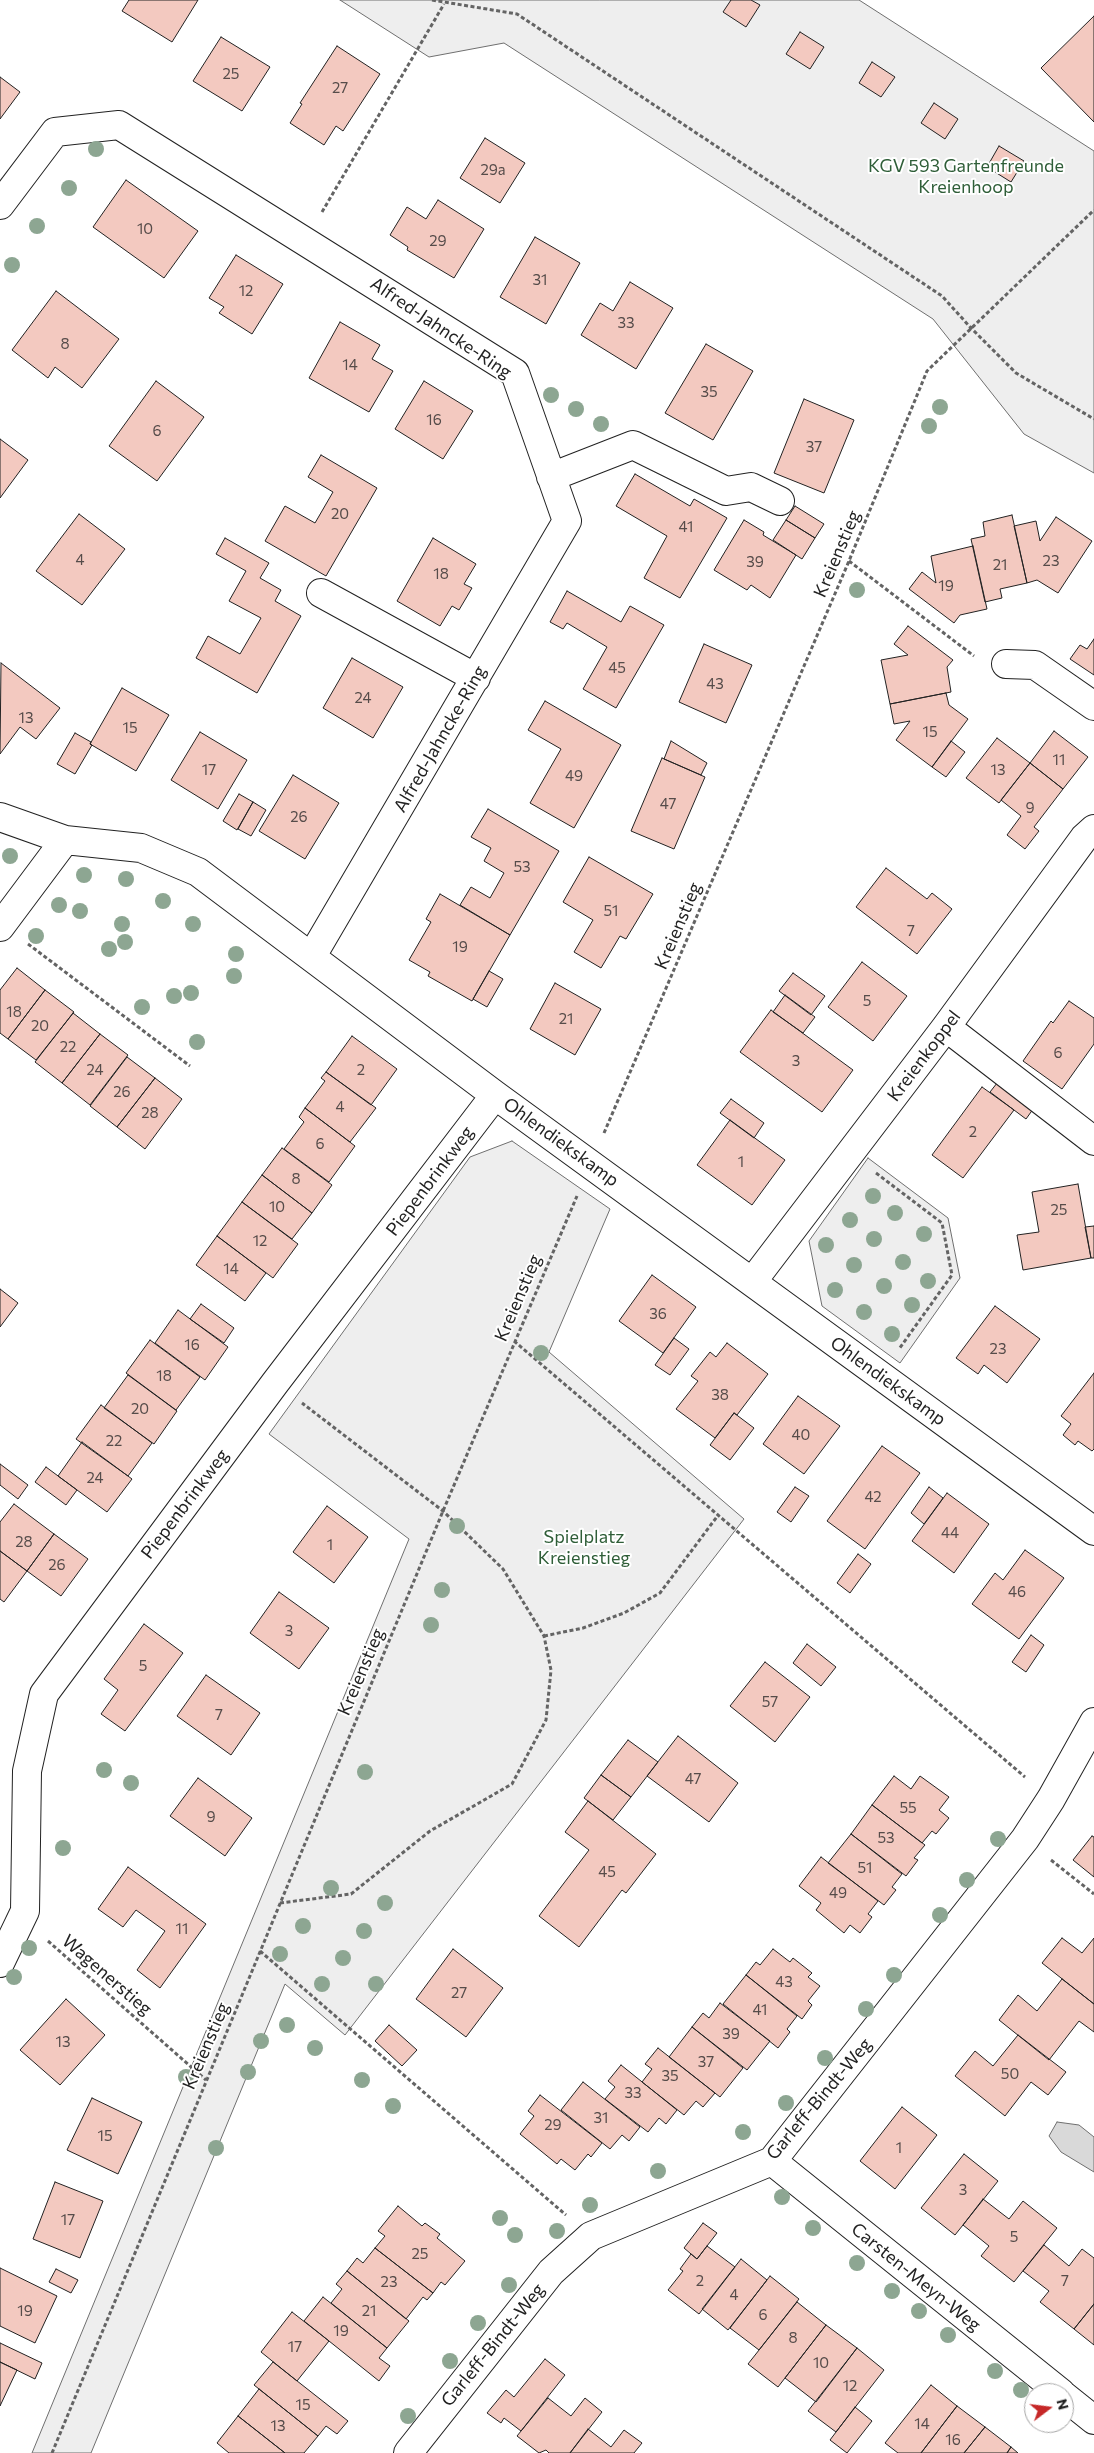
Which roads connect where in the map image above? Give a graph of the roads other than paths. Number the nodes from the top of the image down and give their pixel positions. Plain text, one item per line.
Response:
1 (0, 205) edge
2 (552, 477) junction
3 (780, 501) dead end
4 (321, 593) dead end
5 (1006, 664) road end
6 (476, 678) junction
7 (1094, 706) edge
8 (0, 816) edge
9 (1094, 829) edge
10 (65, 840) junction
11 (1, 926) edge
12 (312, 956) junction
13 (946, 1027) junction
14 (495, 1095) junction
15 (1094, 1141) edge
16 (752, 1282) junction
17 (1094, 1531) edge
18 (1094, 1722) edge
19 (0, 1963) edge
20 (772, 2161) junction
21 (1049, 2383) edge
22 (1074, 2404) edge
23 (1094, 2420) edge
24 (419, 2449) edge

1 - 2 street, Alfred-Jahncke-Ring
2 - 3 street
2 - 6 street, Alfred-Jahncke-Ring
4 - 6 street
5 - 7 street
6 - 12 street, Alfred-Jahncke-Ring
8 - 10 street, Ohlendiekskamp
9 - 13 street, Kreienkoppel
10 - 11 street
10 - 12 street, Ohlendiekskamp
12 - 14 street, Ohlendiekskamp
13 - 15 street
13 - 16 street, Kreienkoppel
14 - 16 street, Ohlendiekskamp
14 - 19 street, Piepenbrinkweg
16 - 17 street, Ohlendiekskamp
18 - 20 street, Garleff-Bindt-Weg
20 - 21 street, Carsten-Meyn-Weg
20 - 24 street, Garleff-Bindt-Weg
22 - 23 street

